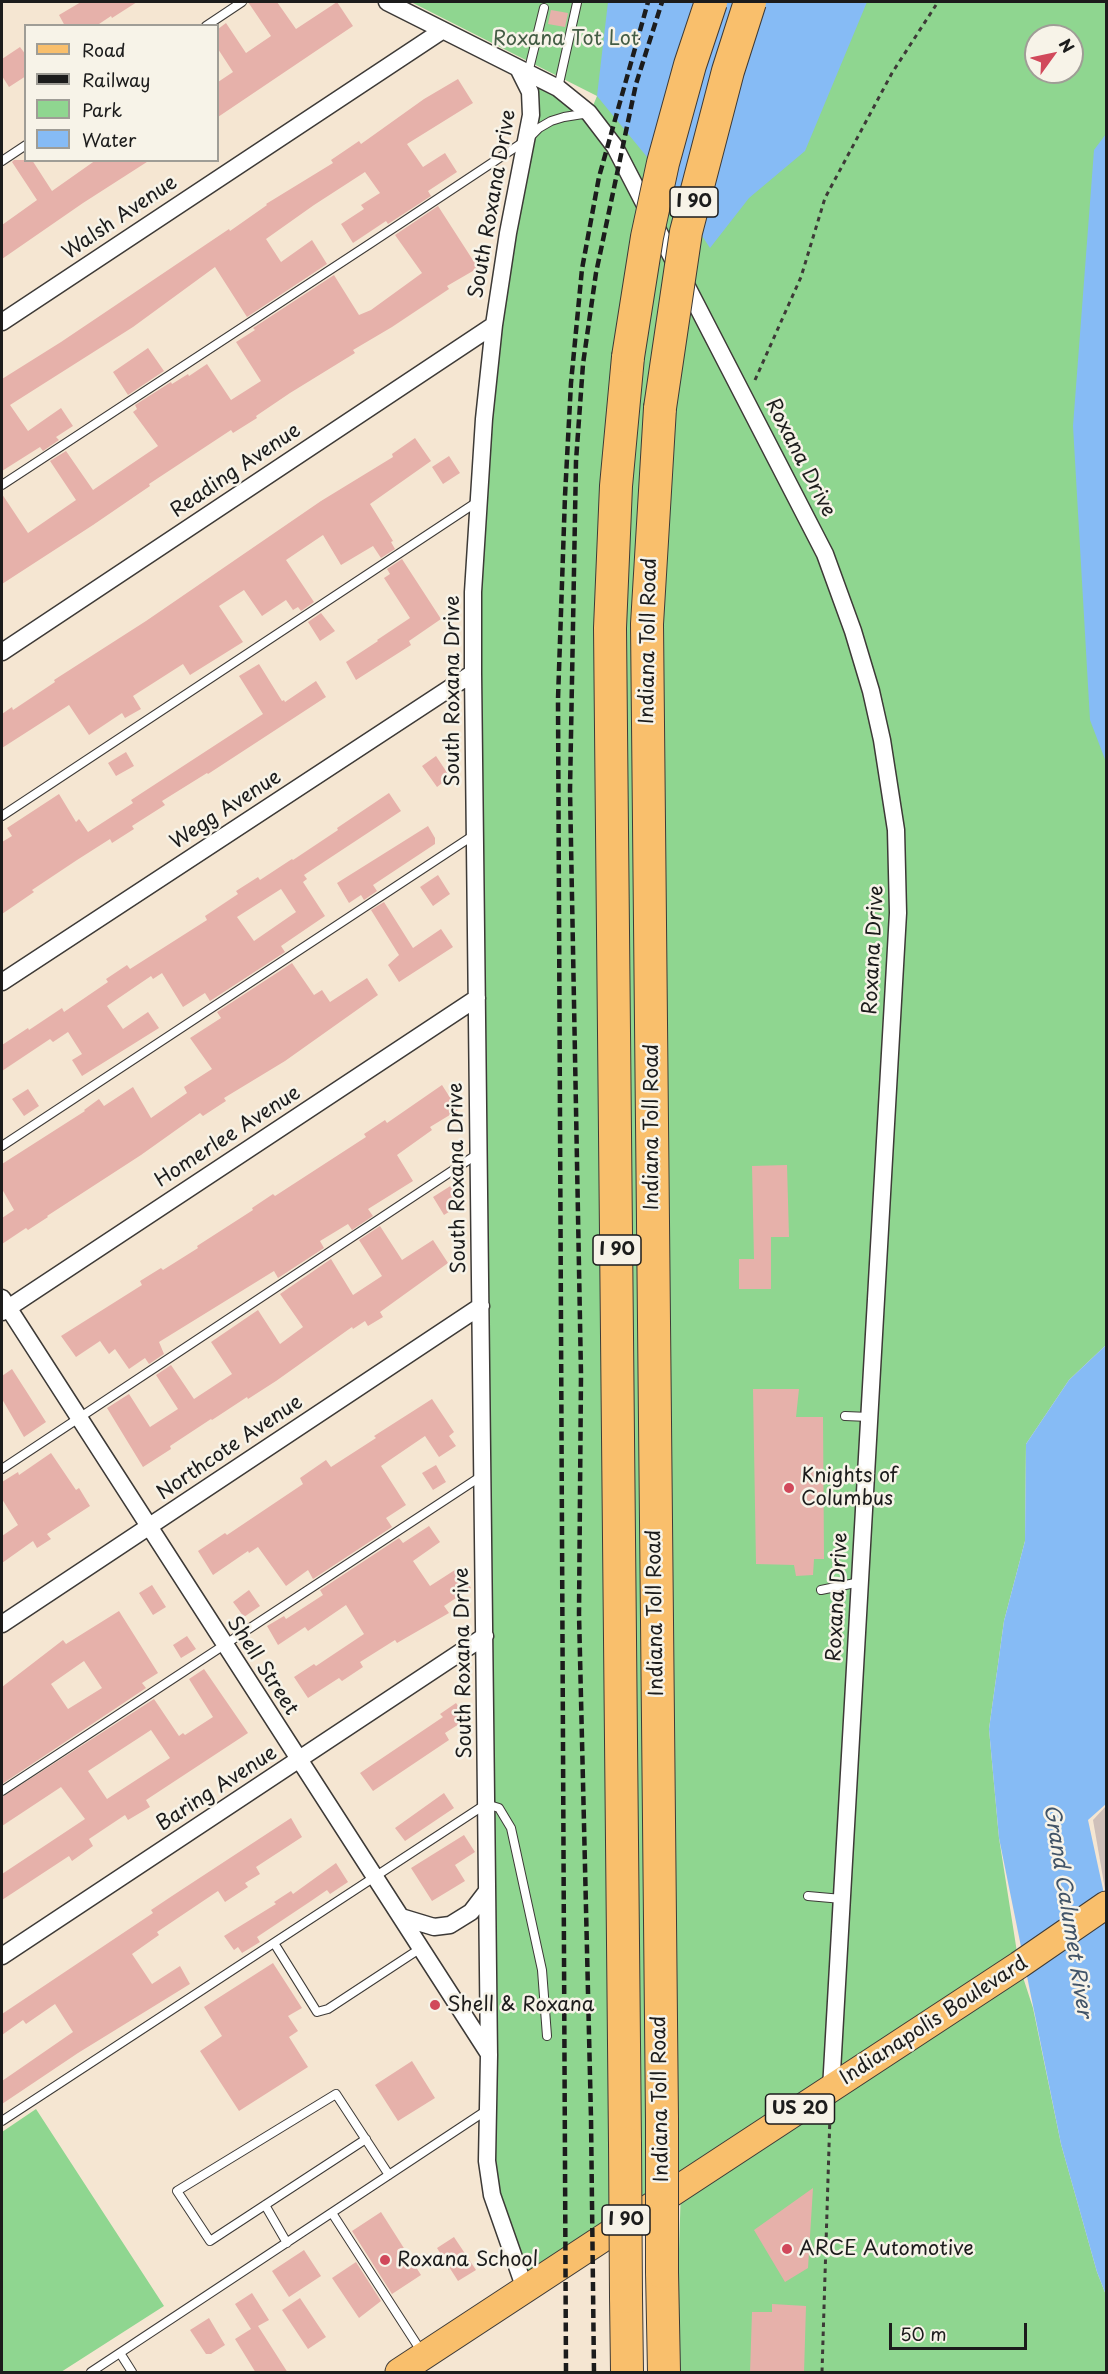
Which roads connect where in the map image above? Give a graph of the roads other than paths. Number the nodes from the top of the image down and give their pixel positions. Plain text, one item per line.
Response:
1 (242, 2) edge
2 (387, 2) edge
3 (711, 2) edge
4 (750, 2) edge
5 (577, 3) dead end
6 (544, 8) dead end
7 (209, 24) edge
8 (443, 30) junction
9 (523, 70) junction
10 (558, 88) junction
11 (590, 113) junction
12 (528, 139) junction
13 (24, 146) edge
14 (2, 160) edge
15 (2, 322) edge
16 (494, 325) junction
17 (2, 485) edge
18 (477, 502) junction
19 (2, 652) edge
20 (473, 673) junction
21 (2, 816) edge
22 (474, 835) junction
23 (2, 982) edge
24 (477, 998) junction
25 (2, 1146) edge
26 (479, 1153) junction
27 (4, 1306) edge
28 (481, 1306) junction
29 (845, 1416) dead end
30 (869, 1417) junction
31 (78, 1418) junction
32 (2, 1469) edge
33 (483, 1475) junction
34 (148, 1528) junction
35 (860, 1582) junction
36 (821, 1590) dead end
37 (2, 1624) edge
38 (485, 1636) junction
39 (224, 1646) junction
40 (298, 1760) junction
41 (2, 1791) edge
42 (486, 1804) junction
43 (374, 1877) junction
44 (487, 1891) junction
45 (808, 1896) dead end
46 (842, 1899) junction
47 (1107, 1905) edge
48 (401, 1917) junction
49 (274, 1943) junction
50 (421, 1948) junction
51 (2, 1956) edge
52 (547, 2036) dead end
53 (489, 2055) junction
54 (831, 2089) junction
55 (488, 2110) junction
56 (2, 2121) edge
57 (366, 2139) junction
58 (389, 2175) junction
59 (265, 2205) junction
60 (332, 2213) junction
61 (287, 2243) junction
62 (525, 2289) junction
63 (120, 2353) junction
64 (424, 2356) junction
65 (90, 2373) edge
66 (132, 2373) edge
67 (399, 2373) edge
68 (627, 2373) edge
69 (664, 2373) edge

1 - 7 lane
2 - 8 street, Roxana Drive
3 - 68 highway, Indiana Toll Road / I 90, bridge
4 - 69 highway, Indiana Toll Road / I 90, bridge
5 - 10 lane
6 - 9 lane
8 - 9 street, Roxana Drive
8 - 15 street, Walsh Avenue
9 - 10 street, Roxana Drive
9 - 12 street, South Roxana Drive
10 - 11 street, Roxana Drive
11 - 12 lane
11 - 30 street, Roxana Drive
12 - 16 street, South Roxana Drive
12 - 17 lane
13 - 14 lane
16 - 18 street, South Roxana Drive
16 - 19 street, Reading Avenue
18 - 20 street, South Roxana Drive
18 - 21 lane
20 - 22 street, South Roxana Drive
20 - 23 street, Wegg Avenue
22 - 24 street, South Roxana Drive
22 - 25 lane
24 - 26 street, South Roxana Drive
24 - 27 street, Homerlee Avenue
26 - 28 street, South Roxana Drive
26 - 31 lane
27 - 31 street, Shell Street
28 - 33 street, South Roxana Drive
28 - 34 street, Northcote Avenue
29 - 30 lane
30 - 35 street, Roxana Drive
31 - 32 lane
31 - 34 street, Shell Street
33 - 38 street, South Roxana Drive
33 - 39 lane
34 - 37 street, Northcote Avenue
34 - 39 street, Shell Street
35 - 36 lane
35 - 46 street, Roxana Drive
38 - 40 street, Baring Avenue
38 - 42 street, South Roxana Drive
39 - 40 street, Shell Street
39 - 41 lane
40 - 43 street, Shell Street
40 - 51 street, Baring Avenue
42 - 43 lane
42 - 44 street, South Roxana Drive
42 - 52 lane
43 - 48 street, Shell Street
43 - 49 lane
44 - 48 street
44 - 53 street, South Roxana Drive
45 - 46 lane
46 - 54 street, Roxana Drive
47 - 54 main road, Indianapolis Boulevard / US 20
48 - 50 street, Shell Street
49 - 50 lane
49 - 56 lane
50 - 53 street, Shell Street
53 - 55 street, South Roxana Drive
54 - 62 main road, Indianapolis Boulevard / US 20
55 - 58 lane
55 - 62 street, South Roxana Drive
57 - 58 lane
57 - 59 lane
57 - 59 lane
58 - 60 lane
59 - 61 lane
60 - 61 lane
60 - 64 lane
61 - 63 lane
62 - 64 main road, Indianapolis Boulevard / US 20
63 - 65 lane
63 - 66 lane
64 - 67 main road, Indianapolis Boulevard / US 20

